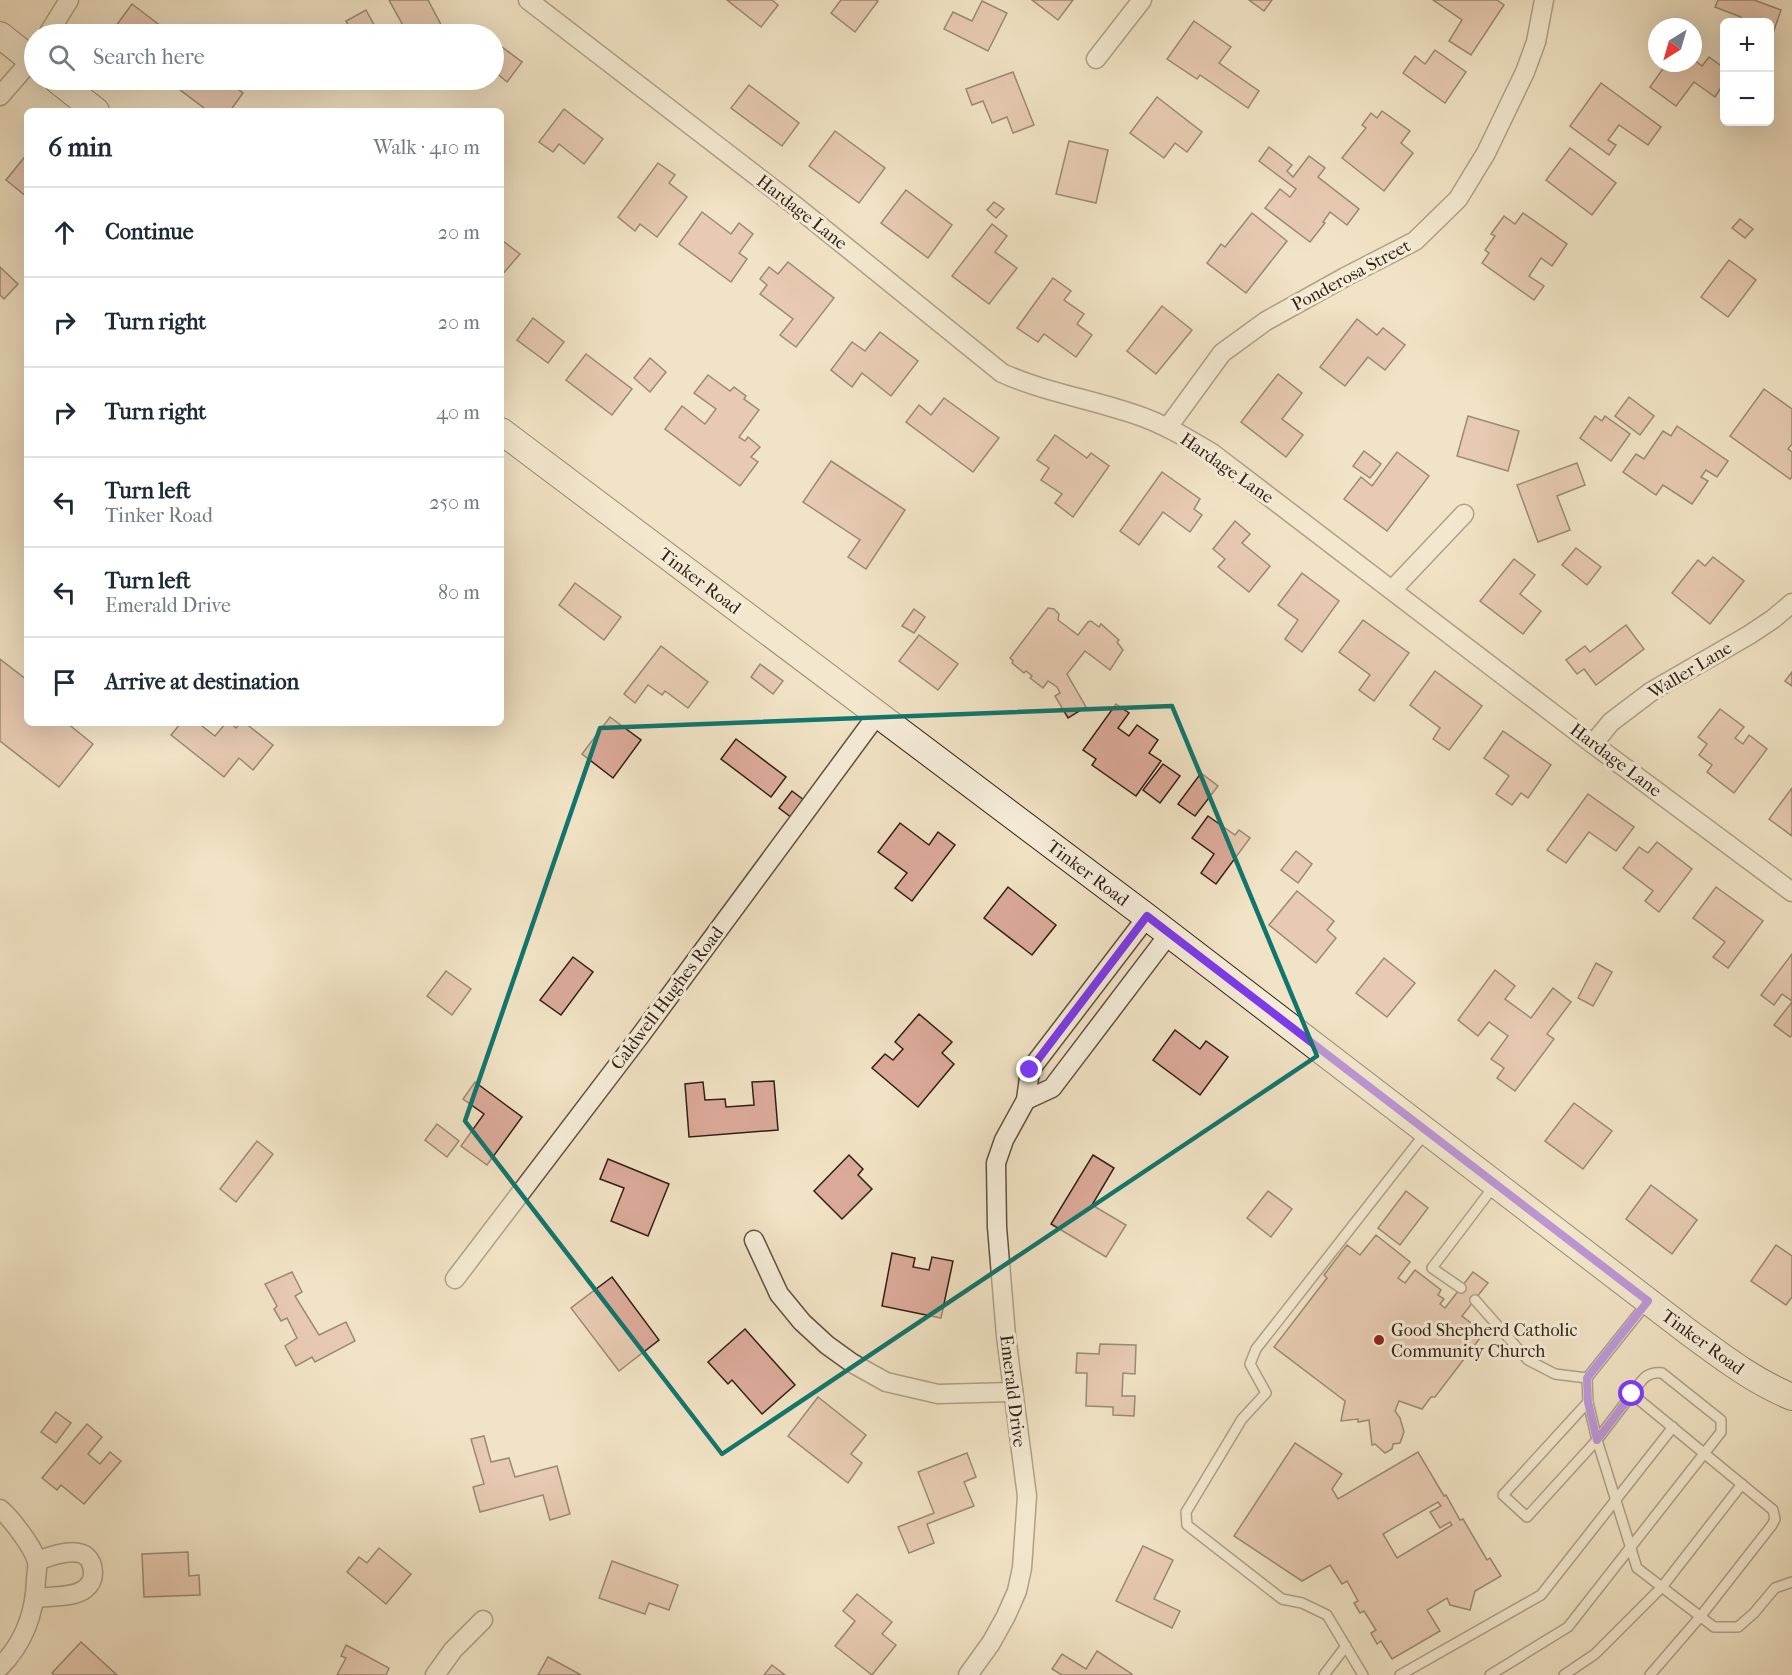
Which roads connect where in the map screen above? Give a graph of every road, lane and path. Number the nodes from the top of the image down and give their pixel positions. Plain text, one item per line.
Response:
1 (69, 0) edge
2 (528, 0) edge
3 (1142, 0) edge
4 (1544, 0) edge
5 (54, 24) edge
6 (0, 35) edge
7 (24, 53) edge
8 (1096, 59) dead end
9 (24, 71) edge
10 (70, 90) edge
11 (0, 96) edge
12 (92, 108) edge
13 (1168, 427) junction
14 (504, 432) edge
15 (1464, 514) dead end
16 (1392, 590) junction
17 (1792, 603) edge
18 (877, 715) junction
19 (1593, 744) junction
20 (1792, 892) edge
21 (1147, 916) junction
22 (1169, 934) junction
23 (1026, 1100) junction
24 (1426, 1131) junction
25 (1495, 1184) junction
26 (754, 1240) dead end
27 (455, 1280) dead end
28 (1461, 1288) dead end
29 (1475, 1300) dead end
30 (1648, 1301) junction
31 (1587, 1378) junction
32 (1013, 1392) junction
33 (1632, 1394) junction
34 (1792, 1397) edge
35 (1588, 1402) junction
36 (1673, 1427) junction
37 (1597, 1440) junction
38 (1705, 1454) junction
39 (1742, 1484) junction
40 (1616, 1500) junction
41 (0, 1509) edge
42 (1630, 1548) junction
43 (37, 1561) junction
44 (1792, 1582) edge
45 (1662, 1587) junction
46 (35, 1598) junction
47 (1700, 1617) junction
48 (483, 1620) dead end
49 (1346, 1646) junction
50 (0, 1667) edge
51 (435, 1675) edge
52 (968, 1675) edge
53 (1324, 1675) edge
54 (1363, 1675) edge
55 (1400, 1675) edge
56 (1490, 1675) edge
57 (1564, 1675) edge
58 (1650, 1675) edge

1 - 5 street
2 - 13 street, Hardage Lane
3 - 8 street
4 - 13 street, Ponderosa Street
6 - 7 main road
9 - 11 street
10 - 12 main road
13 - 16 street, Hardage Lane
14 - 18 main road, Tinker Road
15 - 16 street
16 - 19 street, Hardage Lane
17 - 19 street, Waller Lane
18 - 21 main road, Tinker Road
18 - 27 street, Caldwell Hughes Road
19 - 20 street, Hardage Lane
21 - 22 main road, Tinker Road
21 - 23 street, Emerald Drive
22 - 23 street
22 - 24 main road, Tinker Road
23 - 32 street, Emerald Drive
24 - 25 main road, Tinker Road
24 - 49 lane
25 - 28 lane
25 - 30 main road, Tinker Road
26 - 32 street
29 - 31 lane
30 - 31 lane
30 - 34 main road, Tinker Road
31 - 35 lane
32 - 52 street, Emerald Drive
33 - 36 lane
33 - 37 lane
33 - 38 lane
35 - 37 lane
35 - 37 lane
36 - 38 lane
36 - 40 lane
37 - 40 lane
38 - 39 lane
38 - 42 lane
39 - 45 lane
39 - 47 lane
40 - 42 lane
40 - 55 lane
41 - 43 street
42 - 45 lane
42 - 56 lane
43 - 46 street
43 - 46 street
44 - 47 lane
45 - 47 lane
45 - 57 lane
46 - 50 street
47 - 58 lane
48 - 51 street
49 - 53 lane
49 - 54 lane

